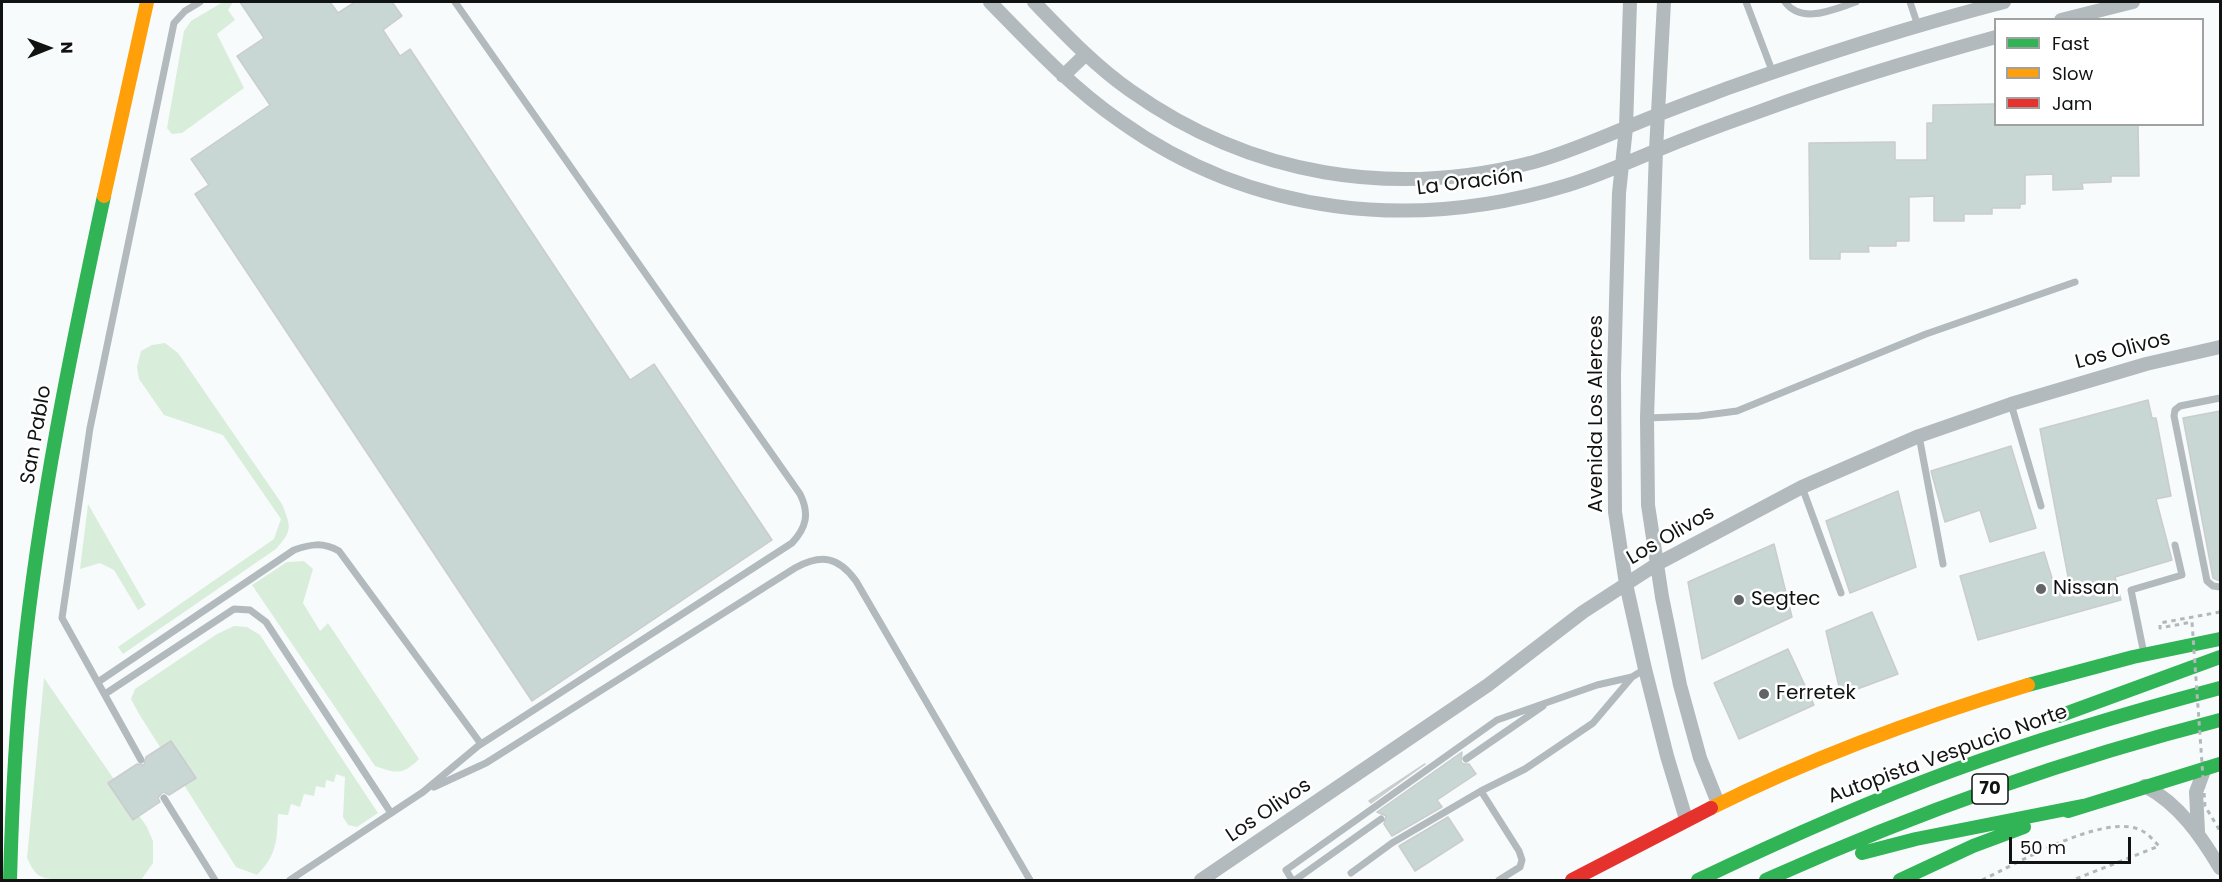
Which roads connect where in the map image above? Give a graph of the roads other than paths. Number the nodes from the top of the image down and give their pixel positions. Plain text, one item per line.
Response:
1 (147, 2) edge
2 (200, 2) edge
3 (455, 2) edge
4 (990, 2) edge
5 (1034, 2) edge
6 (1630, 2) edge
7 (1664, 2) edge
8 (1746, 2) edge
9 (1785, 2) edge
10 (1793, 2) edge
11 (1857, 2) edge
12 (1910, 2) edge
13 (2004, 2) edge
14 (2133, 2) edge
15 (1976, 5) edge
16 (1791, 10) junction
17 (2069, 18) edge
18 (1918, 26) junction
19 (1994, 37) edge
20 (1086, 54) junction
21 (1773, 73) junction
22 (1063, 76) junction
23 (1658, 115) junction
24 (1626, 128) junction
25 (1656, 150) junction
26 (1622, 165) junction
27 (2075, 282) dead end
28 (2220, 347) edge
29 (2220, 398) edge
30 (2011, 404) junction
31 (1647, 418) junction
32 (1918, 436) junction
33 (1802, 487) junction
34 (2041, 506) dead end
35 (2175, 545) dead end
36 (1657, 564) junction
37 (1943, 564) dead end
38 (1626, 584) junction
39 (2220, 586) edge
40 (1841, 593) dead end
41 (2220, 639) edge
42 (2145, 655) junction
43 (2220, 657) edge
44 (1645, 669) junction
45 (1632, 677) junction
46 (98, 682) junction
47 (2220, 688) edge
48 (105, 694) junction
49 (1553, 699) junction
50 (2220, 720) edge
51 (2048, 721) dead end
52 (2033, 728) dead end
53 (481, 744) junction
54 (1466, 759) dead end
55 (141, 760) dead end
56 (1980, 760) junction
57 (2220, 764) edge
58 (2205, 768) junction
59 (2145, 786) junction
60 (1481, 791) junction
61 (423, 792) junction
62 (164, 798) dead end
63 (1718, 803) junction
64 (2082, 806) junction
65 (390, 813) junction
66 (1381, 819) dead end
67 (1686, 819) junction
68 (7, 821) edge
69 (2198, 831) junction
70 (2220, 868) edge
71 (1351, 873) dead end
72 (10, 880) edge
73 (215, 880) edge
74 (290, 880) edge
75 (1030, 880) edge
76 (1201, 880) edge
77 (1293, 880) edge
78 (1499, 880) edge
79 (1572, 880) edge
80 (1698, 880) edge
81 (1766, 880) edge
82 (1900, 880) edge

1 - 68 main road, San Pablo
2 - 46 lane
3 - 53 lane
4 - 22 street, La Oración
5 - 20 street, La Oración
6 - 24 street, Avenida Los Alerces
7 - 23 street
8 - 21 lane
9 - 16 lane
10 - 16 lane
11 - 16 lane
12 - 18 lane
13 - 15 street, La Oración
14 - 17 street
15 - 18 street, La Oración
18 - 21 street, La Oración
19 - 25 street, La Oración
20 - 22 street
20 - 24 street, La Oración
21 - 23 street, La Oración
22 - 26 street, La Oración
23 - 24 street, La Oración
23 - 25 street
24 - 26 street, Avenida Los Alerces
25 - 26 street, La Oración
25 - 31 street
26 - 38 street, Avenida Los Alerces
27 - 31 lane
28 - 30 street, Los Olivos
29 - 39 lane
30 - 32 street, Los Olivos
30 - 34 lane
31 - 36 street
32 - 33 street, Los Olivos
32 - 37 lane
33 - 36 street, Los Olivos
33 - 40 lane
35 - 42 lane
36 - 38 street, Los Olivos
36 - 63 street
38 - 44 street, Avenida Los Alerces
38 - 76 street, Los Olivos
41 - 42 main road
42 - 63 main road
43 - 51 main road
44 - 45 lane
44 - 67 street, Avenida Los Alerces
45 - 49 lane
45 - 60 lane
46 - 48 lane
46 - 53 lane
47 - 56 main road, Autopista Vespucio Norte / 70
48 - 55 lane
48 - 65 lane
49 - 54 lane
49 - 77 lane
50 - 81 main road, 70
52 - 56 main road
53 - 61 lane
56 - 80 main road, Autopista Vespucio Norte / 70
57 - 58 main road
58 - 59 main road
58 - 69 street
59 - 64 main road
59 - 69 street
60 - 71 lane
60 - 78 lane
61 - 65 lane
61 - 75 lane
62 - 73 lane
63 - 67 main road
64 - 81 main road
64 - 82 main road
65 - 74 lane
66 - 77 lane
67 - 79 main road
68 - 72 main road, San Pablo
69 - 70 street

